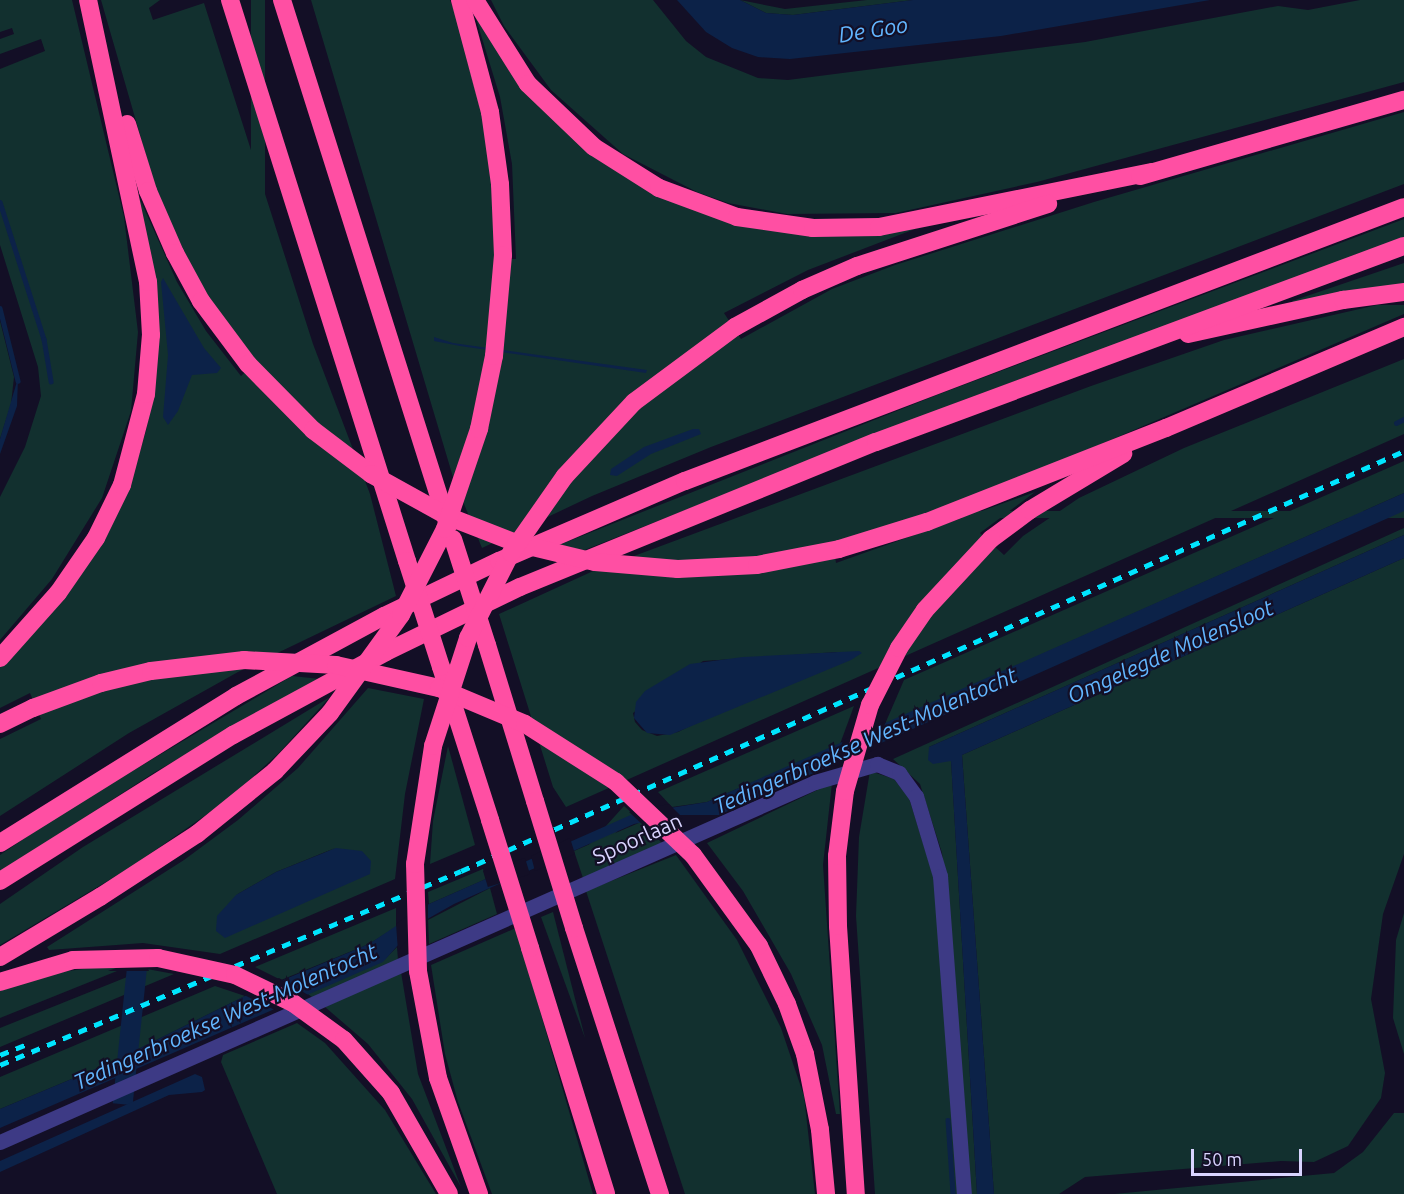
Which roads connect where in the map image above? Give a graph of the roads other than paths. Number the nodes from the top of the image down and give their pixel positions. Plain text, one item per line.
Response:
1 (88, 0) edge
2 (230, 0) edge
3 (282, 0) edge
4 (460, 0) edge
5 (475, 0) edge
6 (94, 21) junction
7 (1404, 100) edge
8 (1151, 172) junction
9 (1404, 207) edge
10 (1404, 246) edge
11 (1404, 292) edge
12 (1404, 327) edge
13 (1118, 349) junction
14 (1166, 428) junction
15 (0, 658) edge
16 (0, 724) edge
17 (0, 843) edge
18 (0, 881) edge
19 (0, 957) edge
20 (0, 982) edge
21 (0, 1142) edge
22 (449, 1194) edge
23 (479, 1194) edge
24 (606, 1194) edge
25 (660, 1194) edge
26 (826, 1194) edge
27 (856, 1194) edge
28 (964, 1194) edge

1 - 6 highway
2 - 24 highway, bridge
3 - 25 highway, bridge
4 - 19 highway, bridge
5 - 8 highway
6 - 14 highway, bridge
6 - 15 highway
7 - 8 highway
8 - 23 highway, bridge
9 - 17 highway
10 - 13 highway
11 - 13 highway
12 - 14 highway
13 - 18 highway
14 - 27 highway, bridge
16 - 26 highway, bridge
20 - 22 highway, bridge
21 - 28 street, Spoorlaan

